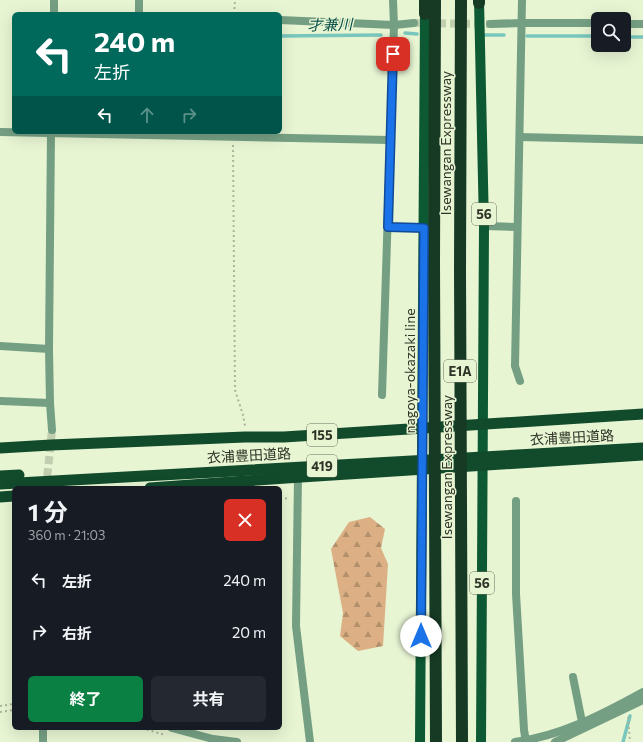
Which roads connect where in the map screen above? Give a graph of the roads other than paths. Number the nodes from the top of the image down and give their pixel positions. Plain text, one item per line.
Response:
1 (54, 0) edge
2 (139, 0) edge
3 (393, 0) edge
4 (427, 0) edge
5 (435, 0) edge
6 (461, 0) edge
7 (522, 0) edge
8 (479, 1) edge
9 (54, 12) edge
10 (139, 12) edge
11 (425, 14) joint
12 (282, 20) edge
13 (414, 23) tunnel mouth
14 (522, 23) junction
15 (591, 23) edge
16 (394, 24) junction
17 (490, 24) tunnel mouth
18 (631, 24) edge
19 (643, 24) edge
20 (0, 132) edge
21 (12, 132) edge
22 (51, 134) edge
23 (124, 134) edge
24 (520, 138) junction
25 (390, 140) junction
26 (643, 140) edge
27 (484, 226) junction
28 (388, 227) junction
29 (517, 227) junction
30 (424, 228) junction
31 (0, 346) edge
32 (49, 349) junction
33 (520, 381) dead end
34 (382, 396) dead end
35 (0, 401) edge
36 (50, 404) junction
37 (643, 414) edge
38 (483, 425) junction
39 (422, 428) junction
40 (52, 430) tunnel mouth
41 (643, 442) edge
42 (0, 448) edge
43 (643, 448) edge
44 (643, 455) edge
45 (483, 466) junction
46 (422, 470) junction
47 (0, 476) edge
48 (298, 477) junction
49 (0, 484) edge
50 (177, 486) edge
51 (12, 496) edge
52 (0, 497) edge
53 (516, 501) dead end
54 (573, 677) dead end
55 (643, 692) edge
56 (643, 700) edge
57 (582, 722) junction
58 (43, 730) edge
59 (179, 730) edge
60 (526, 741) edge
61 (43, 742) edge
62 (237, 742) edge
63 (310, 742) edge
64 (420, 742) edge
65 (436, 742) edge
66 (462, 742) edge
67 (481, 742) edge
68 (515, 742) edge
69 (555, 742) edge

1 - 9 street
2 - 10 street
3 - 16 street
4 - 11 highway
5 - 65 highway, Isewangan Expressway / E1A, bridge
6 - 66 highway, Isewangan Expressway / E1A, bridge
7 - 14 street
8 - 27 main road, 56
11 - 30 main road, nagoya-okazaki line
12 - 16 street
13 - 16 street
14 - 15 street
14 - 17 street
14 - 24 street
16 - 25 street
18 - 19 street
20 - 21 street
22 - 32 street
23 - 25 street
24 - 26 street
24 - 29 street
25 - 28 street
27 - 29 street
27 - 38 main road, 56
28 - 30 street
28 - 34 street
29 - 33 street
30 - 39 main road, nagoya-okazaki line
31 - 32 street
32 - 36 street
35 - 36 street
36 - 40 street
37 - 38 highway, 155
38 - 39 highway, 155
38 - 45 main road, 56
39 - 42 highway, 155
39 - 46 main road, nagoya-okazaki line
41 - 47 highway, 衣浦豊田道路 / 419, bridge
43 - 49 highway, 衣浦豊田道路 / 419, bridge
44 - 45 highway
45 - 46 highway
45 - 67 main road, 56
46 - 48 highway
46 - 64 main road, nagoya-okazaki line
48 - 50 highway
48 - 63 street
51 - 52 highway
53 - 60 street
54 - 57 street
55 - 57 street
56 - 69 street
57 - 60 street
58 - 61 street
59 - 62 street
60 - 68 street

